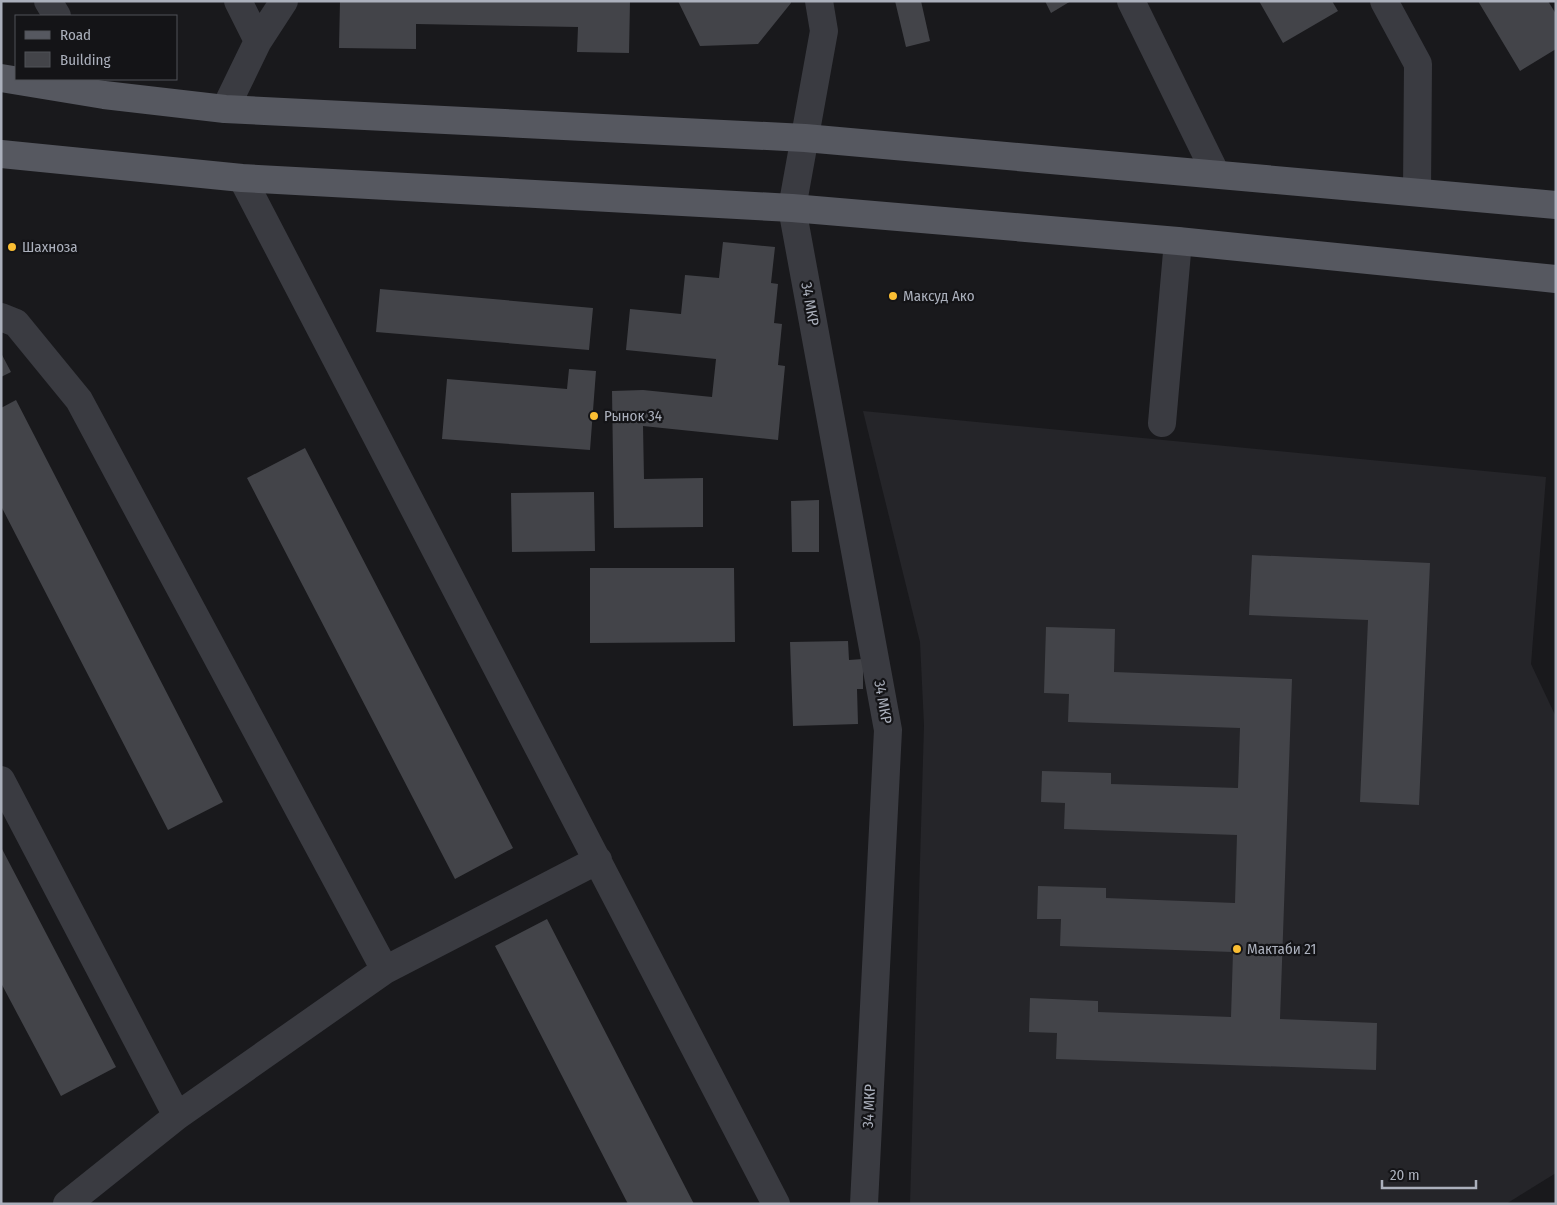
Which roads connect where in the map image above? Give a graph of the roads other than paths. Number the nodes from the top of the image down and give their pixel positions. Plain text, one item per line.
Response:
1 (48, 1) edge
2 (238, 1) edge
3 (284, 1) edge
4 (819, 1) edge
5 (1131, 1) edge
6 (1384, 1) edge
7 (56, 15) edge
8 (258, 41) junction
9 (1, 78) edge
10 (15, 79) edge
11 (23, 80) edge
12 (99, 87) edge
13 (225, 109) junction
14 (805, 138) junction
15 (1, 154) edge
16 (1216, 174) junction
17 (242, 178) junction
18 (1417, 191) junction
19 (1556, 205) edge
20 (792, 208) junction
21 (1178, 241) junction
22 (1556, 279) edge
23 (1, 317) edge
24 (1162, 424) dead end
25 (1, 780) edge
26 (598, 860) junction
27 (385, 970) junction
28 (177, 1116) junction
29 (67, 1204) edge
30 (776, 1204) edge
31 (864, 1204) edge

1 - 7 street
2 - 8 street
3 - 8 street
4 - 14 street
5 - 16 street
6 - 18 street
8 - 13 street
9 - 10 main road
11 - 12 main road
12 - 13 main road
13 - 14 main road
14 - 16 main road
14 - 20 street
15 - 17 main road
16 - 18 main road
17 - 20 main road
17 - 26 street
18 - 19 main road
20 - 21 main road
20 - 31 street, 34 МКР
21 - 22 main road
21 - 24 street
23 - 27 street
25 - 28 street
26 - 27 street
26 - 30 street
27 - 28 street
28 - 29 street

